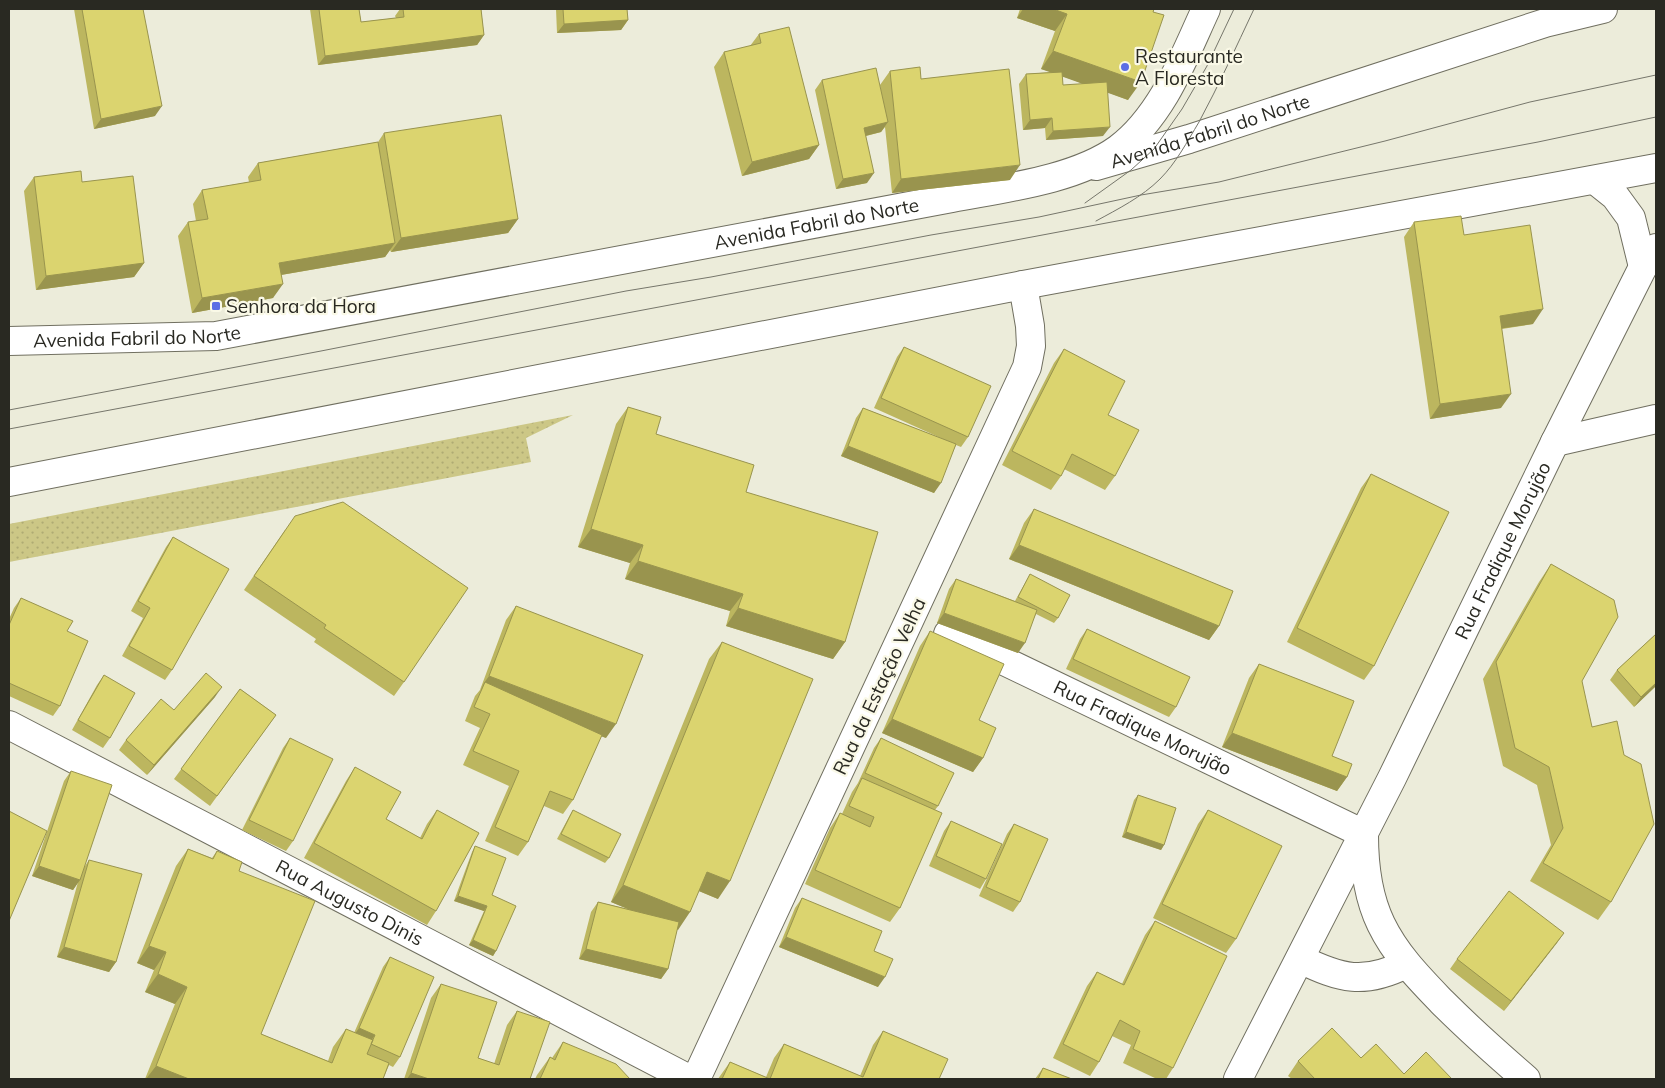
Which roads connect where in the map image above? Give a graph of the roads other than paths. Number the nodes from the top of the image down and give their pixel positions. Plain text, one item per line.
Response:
1 (1206, 9) edge
2 (1603, 9) edge
3 (1656, 168) edge
4 (1060, 176) junction
5 (1595, 180) junction
6 (1650, 257) edge
7 (1023, 285) junction
8 (9, 341) edge
9 (1656, 419) edge
10 (1555, 442) junction
11 (9, 482) edge
12 (948, 634) edge
13 (9, 725) edge
14 (1364, 834) junction
15 (1300, 959) junction
16 (1406, 964) junction
17 (689, 1079) edge
18 (696, 1079) edge
19 (1238, 1079) edge
20 (1526, 1079) edge

1 - 4 street
2 - 4 street, Avenida Fabril do Norte
3 - 5 street
4 - 8 street, Avenida Fabril do Norte
5 - 6 street, Rua Fradique Morujão
5 - 7 street
6 - 10 street, Rua Fradique Morujão
7 - 11 street
7 - 18 street, Rua da Estação Velha
9 - 10 street
10 - 14 street, Rua Fradique Morujão
12 - 14 street, Rua Fradique Morujão
13 - 17 street, Rua Augusto Dinis
14 - 15 street, Rua Fradique Morujão
14 - 16 street, Rua Fradique Morujão
15 - 16 street
15 - 19 street, Rua Fradique Morujão
16 - 20 street, Rua Fradique Morujão

